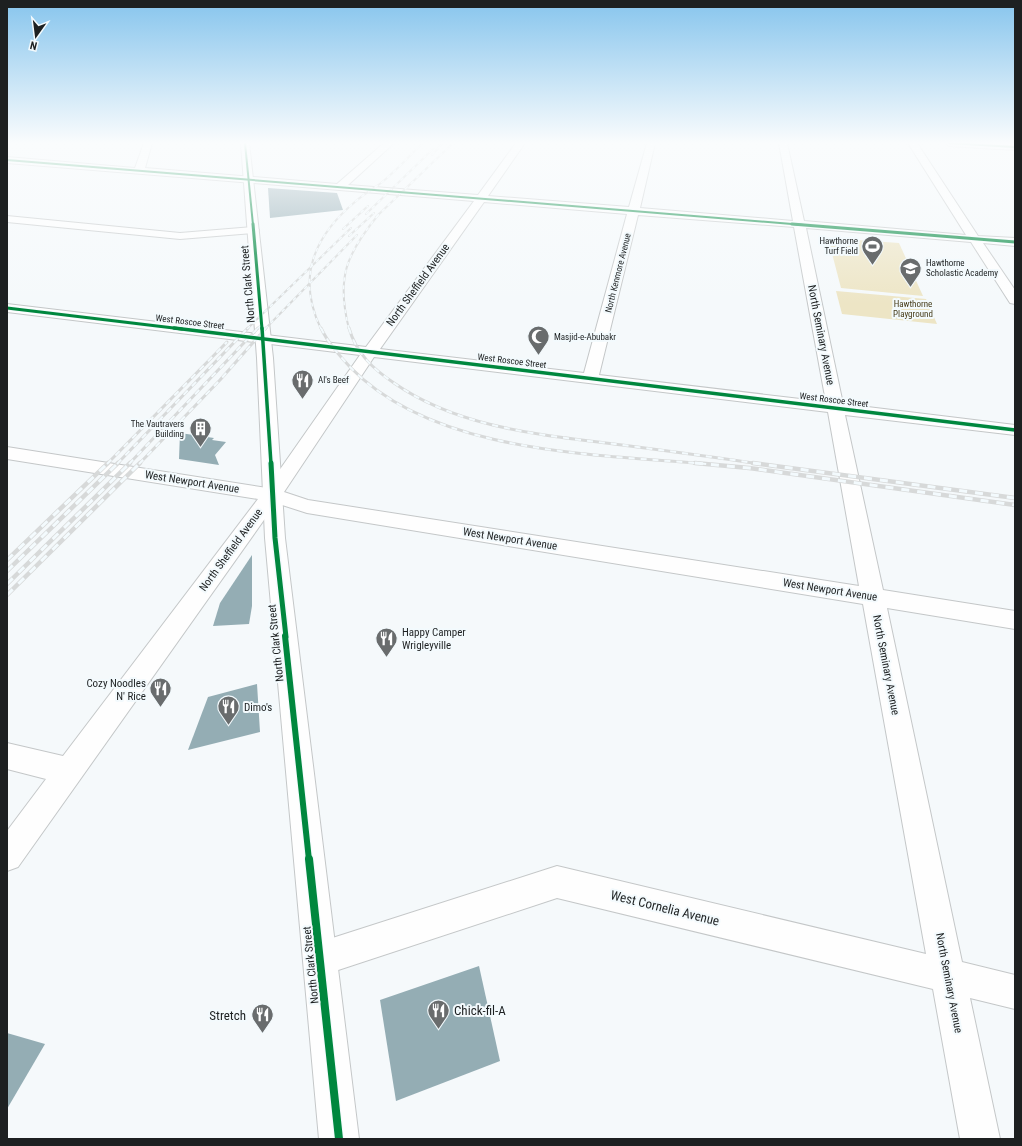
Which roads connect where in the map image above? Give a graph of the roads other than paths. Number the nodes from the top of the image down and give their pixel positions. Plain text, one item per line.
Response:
1 (250, 196) edge
2 (451, 196) edge
3 (483, 196) edge
4 (638, 196) edge
5 (794, 196) edge
6 (947, 196) edge
7 (481, 199) junction
8 (634, 211) junction
9 (7, 219) edge
10 (799, 224) junction
11 (253, 230) junction
12 (975, 239) junction
13 (1015, 242) edge
14 (1015, 300) edge
15 (7, 308) edge
16 (263, 339) junction
17 (370, 352) junction
18 (590, 379) junction
19 (836, 409) junction
20 (1015, 430) edge
21 (7, 453) edge
22 (272, 495) junction
23 (872, 597) junction
24 (1015, 620) edge
25 (7, 756) edge
26 (69, 771) junction
27 (7, 856) edge
28 (320, 959) junction
29 (947, 976) junction
30 (1015, 992) edge
31 (339, 1139) edge
32 (980, 1139) edge

1 - 11 street, North Clark Street
2 - 7 street
3 - 7 street, North Sheffield Avenue
4 - 8 street, North Kenmore Avenue
5 - 10 street, North Seminary Avenue
6 - 12 street
7 - 8 street
7 - 17 street, North Sheffield Avenue
8 - 10 street
8 - 18 street, North Kenmore Avenue
9 - 11 street
10 - 12 street
10 - 19 street, North Seminary Avenue
11 - 16 street, North Clark Street
12 - 13 street
12 - 14 street
15 - 16 street, West Roscoe Street
16 - 17 street, West Roscoe Street
16 - 22 street, North Clark Street
17 - 18 street, West Roscoe Street
17 - 22 street, North Sheffield Avenue
18 - 19 street, West Roscoe Street
19 - 20 street, West Roscoe Street
19 - 23 street, North Seminary Avenue
21 - 22 street, West Newport Avenue
22 - 23 street, West Newport Avenue
22 - 26 street, North Sheffield Avenue
22 - 28 street, North Clark Street
23 - 24 street, West Newport Avenue
23 - 29 street, North Seminary Avenue
25 - 26 street
26 - 27 street, North Sheffield Avenue
28 - 29 street, West Cornelia Avenue
28 - 31 street, North Clark Street
29 - 30 street, West Cornelia Avenue
29 - 32 street, North Seminary Avenue

